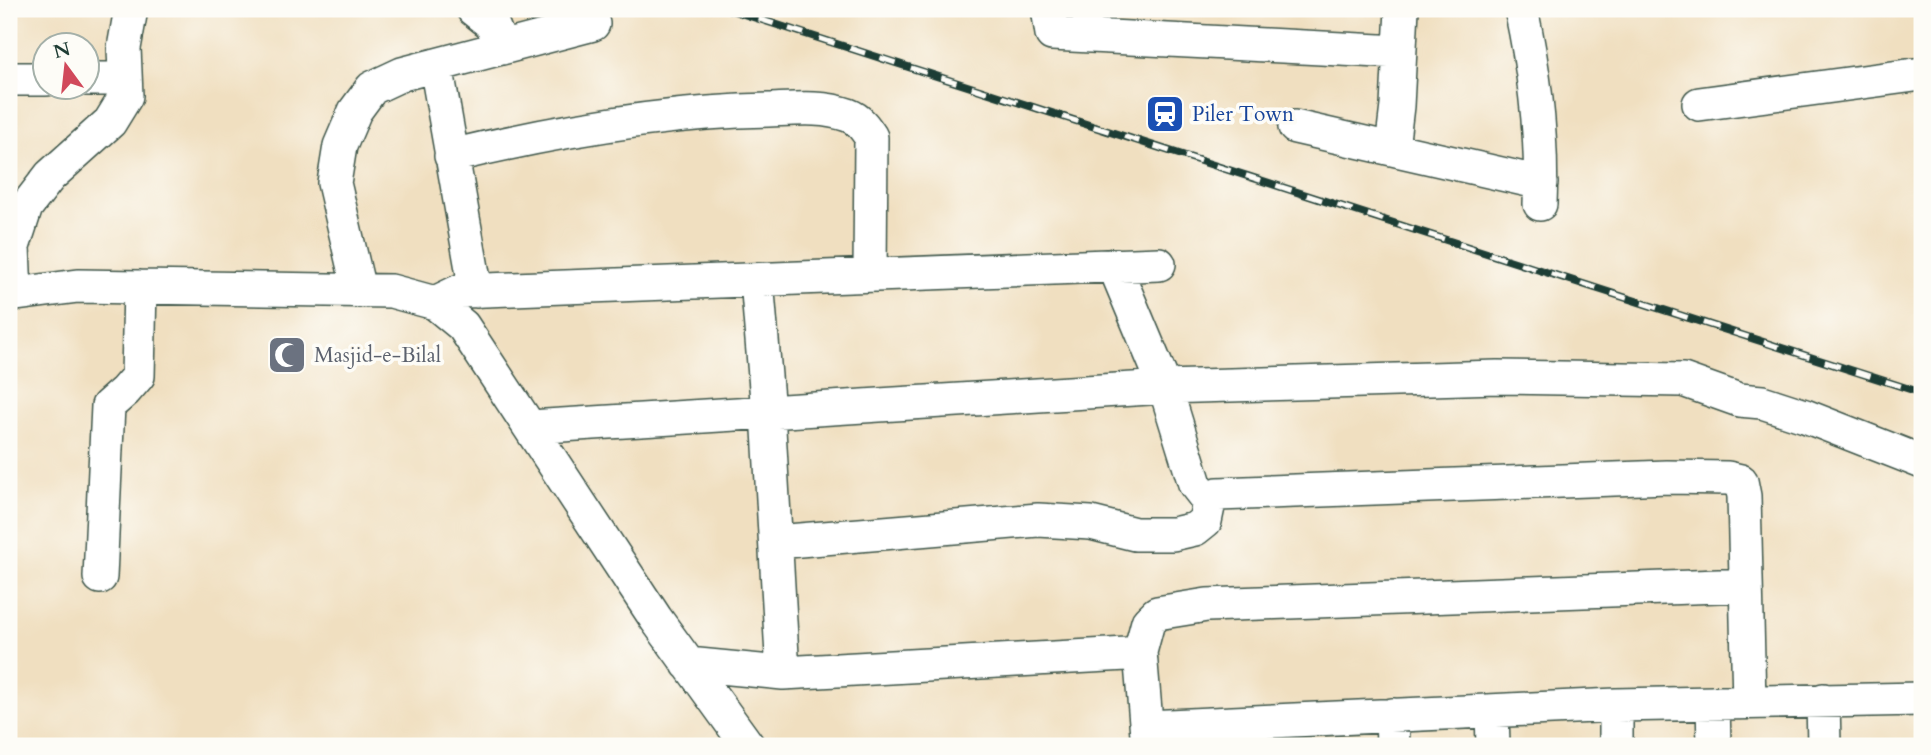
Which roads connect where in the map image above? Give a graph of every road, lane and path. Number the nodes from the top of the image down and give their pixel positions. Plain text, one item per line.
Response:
1 (131, 9) edge
2 (473, 9) edge
3 (1048, 9) edge
4 (1402, 9) edge
5 (1521, 9) edge
6 (593, 24) dead end
7 (502, 48) junction
8 (1399, 52) junction
9 (436, 65) junction
10 (1922, 74) edge
11 (9, 79) edge
12 (32, 79) edge
13 (102, 79) edge
14 (125, 79) junction
15 (1699, 104) dead end
16 (1295, 127) dead end
17 (1392, 148) junction
18 (451, 156) junction
19 (1159, 264) dead end
20 (1114, 265) junction
21 (870, 275) junction
22 (757, 280) junction
23 (140, 287) junction
24 (359, 290) junction
25 (475, 291) junction
26 (12, 294) edge
27 (435, 303) junction
28 (1165, 387) junction
29 (768, 412) junction
30 (530, 427) junction
31 (1922, 462) edge
32 (1209, 502) junction
33 (776, 542) junction
34 (100, 577) dead end
35 (1746, 585) junction
36 (1140, 652) junction
37 (688, 664) junction
38 (783, 673) junction
39 (1922, 699) edge
40 (1823, 700) junction
41 (1749, 702) junction
42 (1713, 703) junction
43 (1616, 705) junction
44 (1492, 711) junction
45 (1392, 731) edge
46 (1148, 737) edge
47 (748, 746) edge
48 (1493, 746) edge
49 (1616, 746) edge
50 (1714, 746) edge
51 (1824, 746) edge

1 - 14 street
2 - 7 street
3 - 8 street
4 - 8 street
5 - 17 street
6 - 7 street
7 - 9 street
8 - 17 street
9 - 18 street
9 - 24 street
10 - 15 street
11 - 12 street
13 - 14 street
14 - 26 street
16 - 17 street
18 - 21 street
18 - 25 street
19 - 20 street
20 - 21 street
20 - 28 street
21 - 22 street
22 - 25 street
22 - 29 street
23 - 24 street
23 - 26 street
23 - 34 street
24 - 27 street
25 - 27 street
27 - 30 street
28 - 29 street
28 - 31 street
28 - 32 street
29 - 30 street
29 - 33 street
30 - 37 street
32 - 33 street
32 - 35 street
33 - 38 street
35 - 36 street
35 - 41 street
36 - 38 street
36 - 46 street
37 - 38 street
37 - 47 street
39 - 40 street
40 - 41 street
40 - 51 street
41 - 42 street
42 - 43 street
42 - 50 street
43 - 44 street
43 - 49 street
44 - 45 street
44 - 48 street
45 - 46 street

